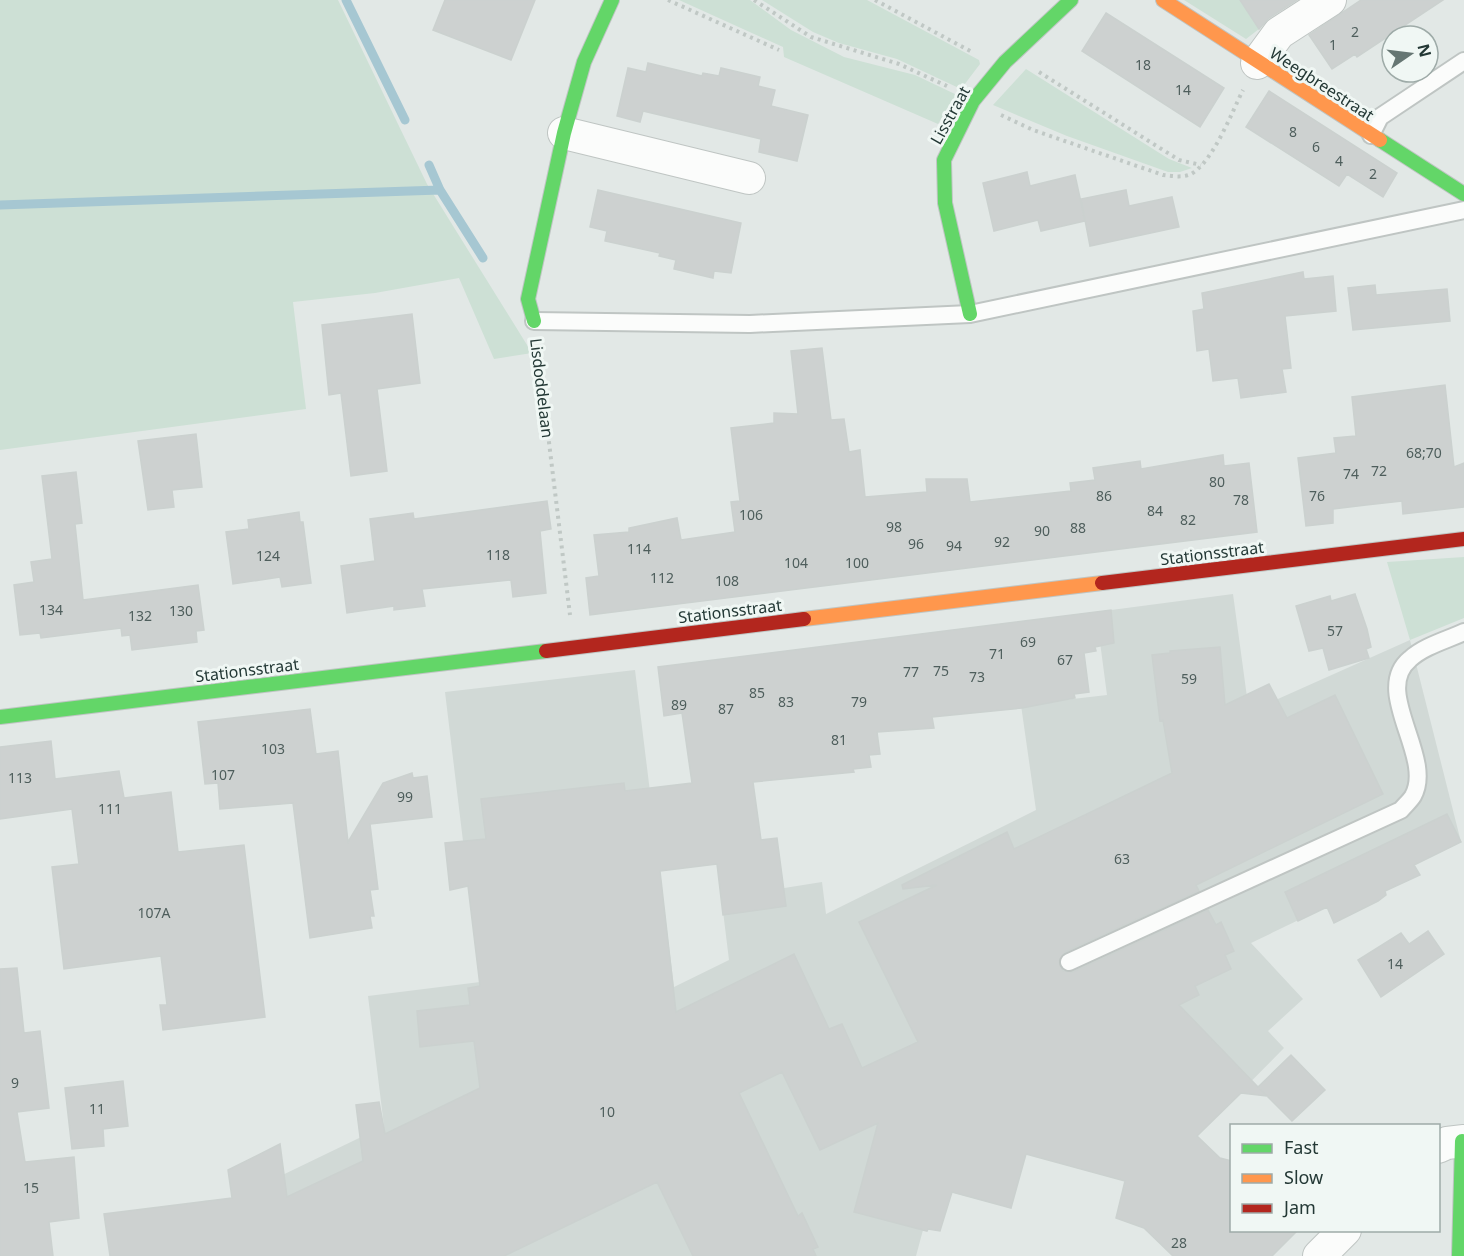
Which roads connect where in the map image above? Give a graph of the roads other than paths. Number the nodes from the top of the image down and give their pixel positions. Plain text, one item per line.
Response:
1 (612, 0) edge
2 (1071, 0) edge
3 (1163, 0) edge
4 (1330, 0) edge
5 (1464, 61) edge
6 (1257, 63) junction
7 (564, 133) junction
8 (1371, 135) junction
9 (749, 178) dead end
10 (1464, 194) edge
11 (1464, 210) edge
12 (970, 314) junction
13 (534, 321) joint
14 (1464, 539) edge
15 (1464, 632) edge
16 (0, 717) edge
17 (1069, 962) dead end
18 (1455, 1143) edge
19 (1343, 1232) edge
20 (1318, 1256) edge
21 (1459, 1256) edge

1 - 7 street, Lisdoddelaan
2 - 12 street, Lisstraat
3 - 6 street, Weegbreestraat
4 - 6 street
5 - 8 lane
6 - 8 street, Weegbreestraat
7 - 9 street
7 - 13 street, Lisdoddelaan
8 - 10 street, Weegbreestraat
11 - 12 lane
12 - 13 lane
14 - 16 street, Stationsstraat
15 - 17 lane
18 - 21 street
19 - 20 street

